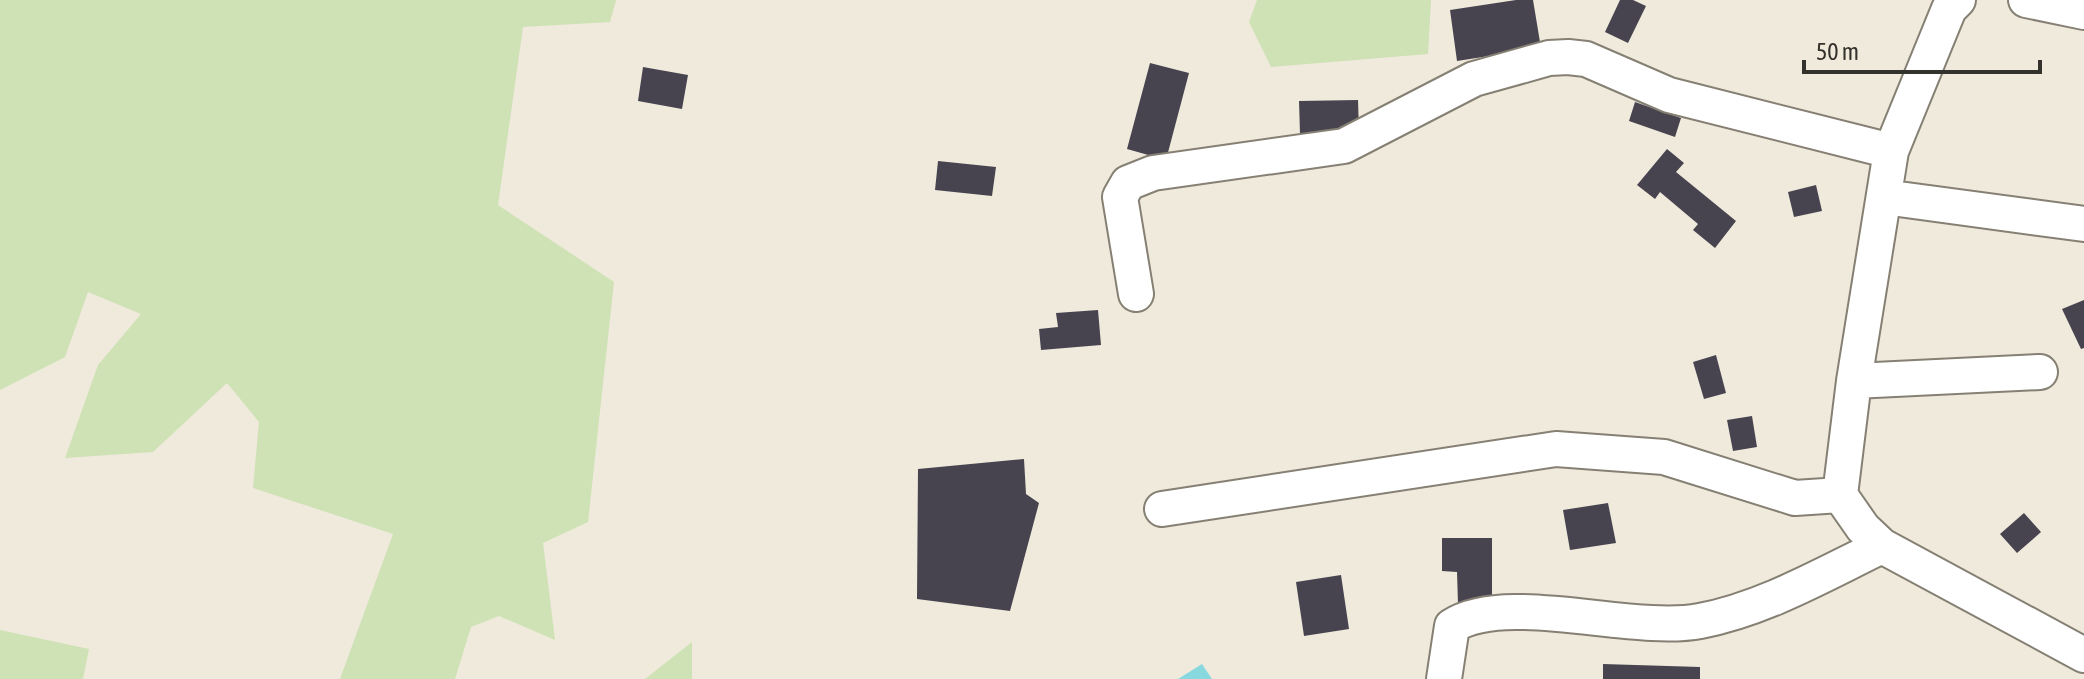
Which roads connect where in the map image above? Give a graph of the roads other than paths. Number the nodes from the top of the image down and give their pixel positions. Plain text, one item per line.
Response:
1 (1958, 0) edge
2 (2026, 0) edge
3 (2084, 12) edge
4 (1891, 151) junction
5 (1884, 197) junction
6 (2084, 224) edge
7 (1136, 294) dead end
8 (2040, 372) dead end
9 (1854, 381) junction
10 (1840, 495) junction
11 (1162, 509) dead end
12 (1882, 546) junction
13 (2084, 655) edge
14 (1444, 679) edge

1 - 4 street
2 - 3 street
4 - 5 street
4 - 7 street
5 - 6 street
5 - 9 street
8 - 9 street
9 - 10 street
10 - 11 street
10 - 12 street
12 - 13 street
12 - 14 street

